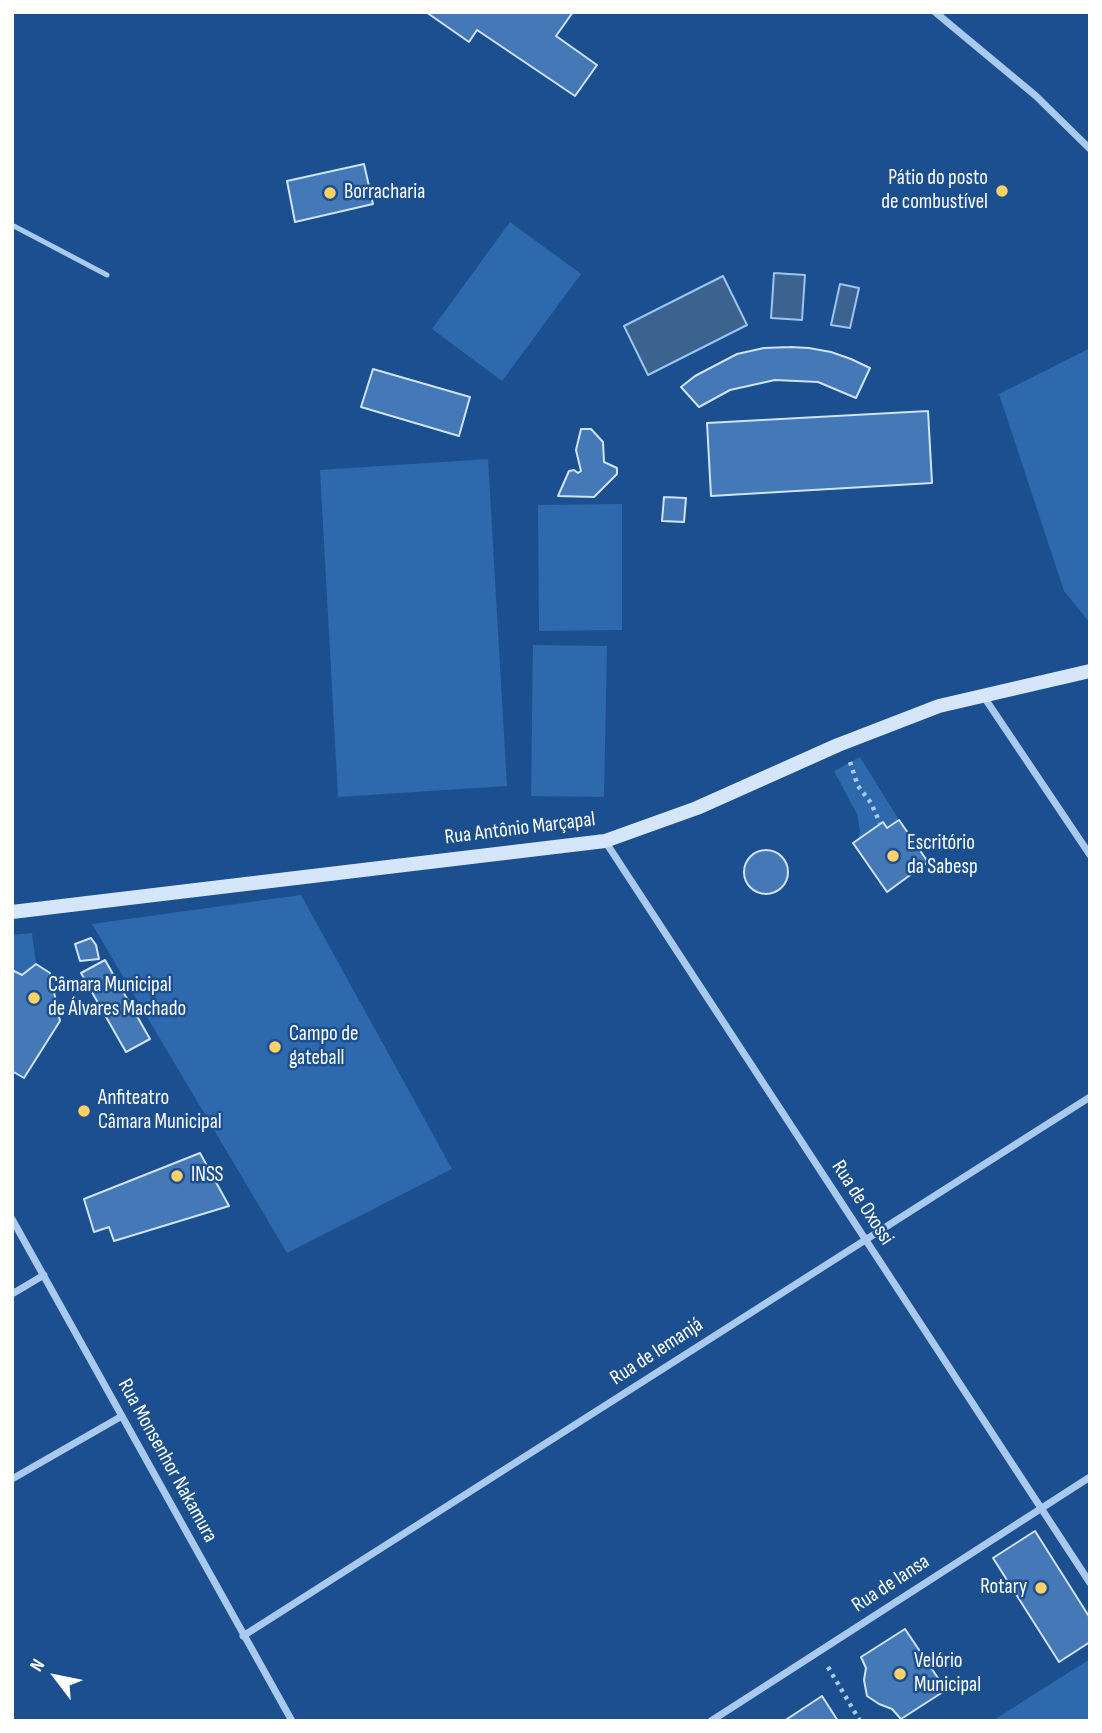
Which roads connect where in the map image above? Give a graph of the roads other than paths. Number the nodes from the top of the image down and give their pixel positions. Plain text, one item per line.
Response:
1 (935, 12) edge
2 (1090, 149) edge
3 (12, 225) edge
4 (107, 275) dead end
5 (1090, 671) edge
6 (984, 696) junction
7 (605, 841) junction
8 (1090, 855) edge
9 (12, 912) edge
10 (1090, 1097) edge
11 (12, 1219) edge
12 (865, 1240) junction
13 (44, 1275) junction
14 (12, 1294) edge
15 (122, 1416) junction
16 (1090, 1477) edge
17 (12, 1479) edge
18 (1041, 1508) junction
19 (1090, 1583) edge
20 (243, 1636) junction
21 (292, 1721) edge
22 (711, 1721) edge

1 - 2 street
3 - 4 lane
5 - 6 main road, Rua Antônio Marçapal
6 - 7 main road, Rua Antônio Marçapal
6 - 8 street
7 - 9 main road, Rua Antônio Marçapal
7 - 12 street, Rua de Oxossi
10 - 12 street, Rua de Iemanjá
11 - 13 street, Rua Monsenhor Nakamura
12 - 18 street, Rua de Oxossi
12 - 20 street, Rua de Iemanjá
13 - 14 street
13 - 15 street, Rua Monsenhor Nakamura
15 - 17 street
15 - 20 street, Rua Monsenhor Nakamura
16 - 18 street, Rua de Iansa
18 - 19 street, Rua de Oxossi
18 - 22 street, Rua de Iansa
20 - 21 street, Rua Monsenhor Nakamura

